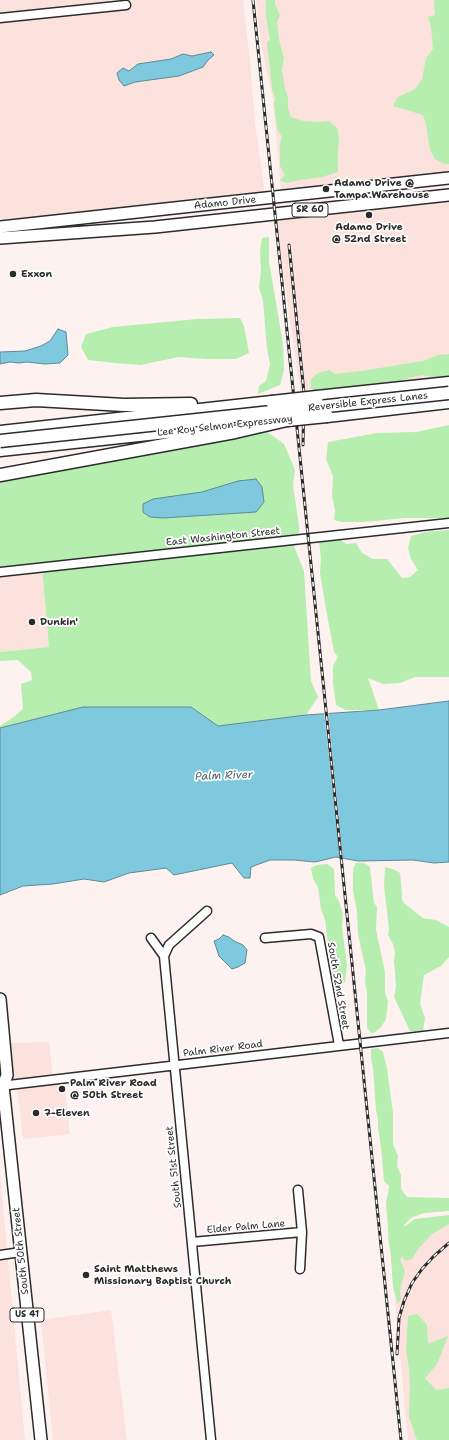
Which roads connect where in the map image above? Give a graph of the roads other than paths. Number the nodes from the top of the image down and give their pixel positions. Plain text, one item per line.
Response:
1 (126, 5) dead end
2 (0, 18) edge
3 (449, 178) edge
4 (371, 187) junction
5 (449, 196) edge
6 (384, 202) junction
7 (153, 211) junction
8 (0, 227) edge
9 (155, 227) junction
10 (0, 238) edge
11 (449, 383) edge
12 (449, 393) edge
13 (449, 402) edge
14 (0, 403) edge
15 (243, 405) junction
16 (274, 422) junction
17 (0, 432) edge
18 (0, 441) edge
19 (0, 450) edge
20 (3, 475) edge
21 (449, 523) edge
22 (0, 572) edge
23 (207, 911) dead end
24 (152, 938) dead end
25 (265, 938) dead end
26 (164, 956) junction
27 (0, 998) edge
28 (449, 1033) edge
29 (339, 1045) junction
30 (174, 1065) junction
31 (1, 1084) edge
32 (298, 1190) dead end
33 (302, 1232) junction
34 (192, 1242) junction
35 (21, 1252) junction
36 (0, 1255) edge
37 (300, 1269) dead end
38 (41, 1440) edge
39 (211, 1440) edge

1 - 2 street
3 - 4 main road, Adamo Drive / SR 60
4 - 6 main road
4 - 7 main road, Adamo Drive / SR 60
5 - 6 main road, Adamo Drive / SR 60
6 - 9 main road, Adamo Drive / SR 60
7 - 8 main road, Adamo Drive / SR 60
7 - 9 main road
9 - 10 main road, Adamo Drive / SR 60
11 - 15 highway, Lee Roy Selmon Expressway, bridge
12 - 18 highway, Reversible Express Lanes, bridge
13 - 16 highway, Lee Roy Selmon Expressway, bridge
14 - 15 highway
15 - 17 highway, Lee Roy Selmon Expressway
16 - 19 highway, Lee Roy Selmon Expressway
16 - 20 highway
21 - 22 street, East Washington Street
23 - 26 street
24 - 26 street
25 - 29 street, South 52nd Street
26 - 30 street, South 51st Street
27 - 31 main road, South 50th Street / US 41
28 - 29 street, Palm River Road
29 - 30 street, Palm River Road
30 - 31 street, Palm River Road
30 - 34 street, South 51st Street
31 - 35 main road, South 50th Street / US 41
32 - 33 street
33 - 34 street, Elder Palm Lane
33 - 37 street
34 - 39 street, South 51st Street
35 - 36 street
35 - 38 main road, South 50th Street / US 41

